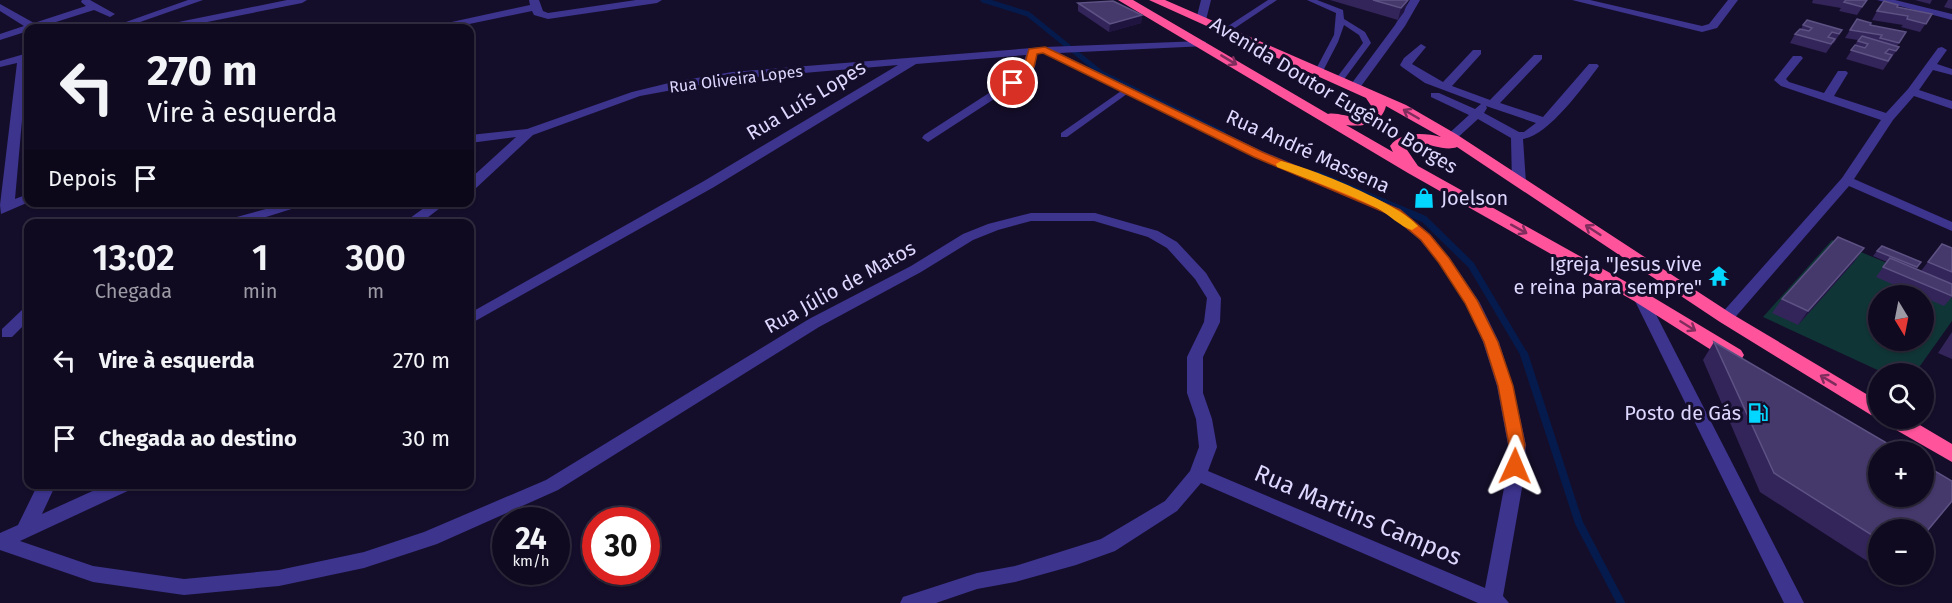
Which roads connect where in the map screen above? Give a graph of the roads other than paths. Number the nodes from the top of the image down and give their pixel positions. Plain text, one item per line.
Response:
1 (82, 0) edge
2 (198, 0) edge
3 (302, 0) edge
4 (657, 0) edge
5 (1124, 0) edge
6 (1155, 0) edge
7 (1273, 0) edge
8 (1311, 0) edge
9 (1415, 0) edge
10 (1577, 0) edge
11 (1733, 0) edge
12 (1882, 0) edge
13 (1204, 1) edge
14 (535, 3) edge
15 (0, 7) edge
16 (94, 7) junction
17 (110, 14) dead end
18 (1952, 17) edge
19 (1201, 20) junction
20 (1341, 20) junction
21 (28, 24) edge
22 (42, 24) edge
23 (145, 24) edge
24 (184, 24) edge
25 (454, 24) edge
26 (24, 30) edge
27 (1226, 30) junction
28 (0, 37) edge
29 (1202, 44) junction
30 (1421, 47) dead end
31 (1941, 50) dead end
32 (1039, 51) junction
33 (1477, 52) dead end
34 (24, 57) edge
35 (1538, 57) dead end
36 (1797, 58) dead end
37 (913, 61) junction
38 (0, 64) edge
39 (1593, 66) dead end
40 (1930, 66) junction
41 (24, 70) edge
42 (1319, 71) junction
43 (1952, 72) edge
44 (1842, 73) dead end
45 (1339, 80) junction
46 (1445, 86) junction
47 (1355, 87) junction
48 (1128, 91) junction
49 (1912, 91) junction
50 (1371, 95) junction
51 (1435, 96) dead end
52 (1826, 99) junction
53 (1490, 102) junction
54 (1952, 105) edge
55 (1313, 111) junction
56 (1477, 114) junction
57 (1888, 118) junction
58 (1545, 122) junction
59 (529, 132) junction
60 (1064, 135) dead end
61 (1517, 136) junction
62 (1451, 137) junction
63 (928, 138) dead end
64 (474, 139) edge
65 (1472, 151) junction
66 (1413, 170) junction
67 (1847, 180) junction
68 (474, 182) edge
69 (1519, 183) junction
70 (24, 200) edge
71 (290, 207) edge
72 (434, 207) edge
73 (4, 209) edge
74 (245, 219) edge
75 (416, 219) edge
76 (1952, 227) edge
77 (1640, 297) junction
78 (24, 317) edge
79 (474, 317) edge
80 (1726, 318) junction
81 (7, 333) dead end
82 (1748, 363) edge
83 (1868, 404) edge
84 (1910, 429) edge
85 (1952, 454) edge
86 (1198, 474) junction
87 (45, 489) edge
88 (115, 489) edge
89 (24, 532) junction
90 (0, 543) edge
91 (1494, 602) edge
92 (910, 603) edge
93 (1794, 603) edge

1 - 16 street
2 - 23 street
3 - 24 street
4 - 14 street
5 - 29 highway, Avenida Doutor Eugênio Borges
6 - 19 highway, Avenida Doutor Eugênio Borges
7 - 27 lane
8 - 20 lane
9 - 47 street
10 - 11 street
12 - 18 street
13 - 19 street
14 - 25 street
15 - 21 street
16 - 17 street
16 - 22 street
19 - 27 highway, Avenida Doutor Eugênio Borges
20 - 42 lane
20 - 45 lane
26 - 28 street
27 - 42 highway, Avenida Doutor Eugênio Borges
29 - 32 street, Rua Luís Lopes
29 -> 55 highway, Avenida Doutor Eugênio Borges
30 - 46 street
31 - 40 street
32 - 37 street, Rua Luís Lopes
32 - 48 street, Rua André Massena
32 - 63 street
33 - 46 street
34 - 38 street
35 - 53 street
36 - 52 street
37 - 59 street, Rua Oliveira Lopes
37 - 79 street, Rua Luís Lopes
39 - 58 street
40 - 43 street
40 - 49 street
41 - 73 street
42 - 45 highway, Avenida Doutor Eugênio Borges
44 - 52 street
45 - 47 highway, Avenida Doutor Eugênio Borges
46 - 53 street
47 - 50 highway, Avenida Doutor Eugênio Borges
48 - 60 lane
48 - 91 street, Rua André Massena
49 - 54 street
49 - 57 street
50 - 55 highway
62 -> 50 highway, Avenida Doutor Eugênio Borges
51 - 56 street
52 - 57 street
53 - 56 street
53 - 58 street
55 - 66 highway, Avenida Doutor Eugênio Borges
56 - 61 street
56 - 62 street
57 - 67 street
58 - 61 street
59 - 64 street, Rua Oliveira Lopes
59 - 68 street, Rua Oliveira Lopes
61 - 69 street
62 - 65 highway, Avenida Doutor Eugênio Borges
65 - 66 highway
65 - 69 highway, Avenida Doutor Eugênio Borges
66 -> 77 highway, Avenida Doutor Eugênio Borges
67 - 76 street
67 - 80 street
80 -> 69 highway, Avenida Doutor Eugênio Borges
70 - 73 street
71 - 74 street
72 - 75 street
77 -> 82 highway, Avenida Doutor Eugênio Borges
77 - 93 street
78 - 81 street
83 -> 80 highway, Avenida Doutor Eugênio Borges
84 - 85 highway
86 - 90 street, Rua Júlio de Matos
86 - 91 street, Rua Martins Campos
86 - 92 street, Rua Júlio de Matos
87 - 89 street
88 - 89 street
89 - 90 street

